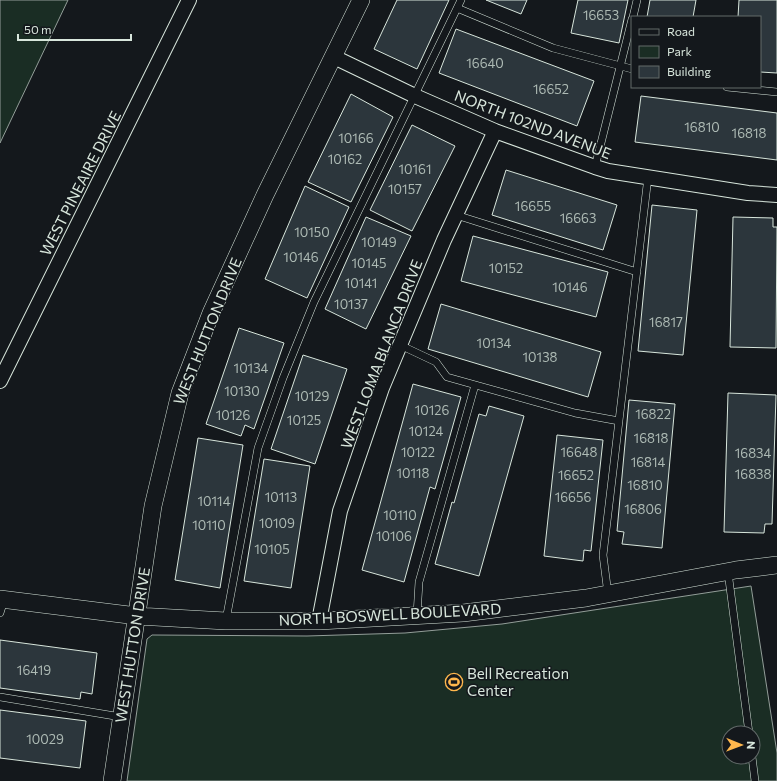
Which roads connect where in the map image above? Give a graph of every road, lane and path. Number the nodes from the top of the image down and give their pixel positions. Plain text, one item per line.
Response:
1 (190, 0) edge
2 (361, 0) edge
3 (461, 0) edge
4 (637, 0) edge
5 (457, 8) junction
6 (633, 16) edge
7 (631, 22) edge
8 (334, 57) junction
9 (620, 67) junction
10 (631, 69) edge
11 (737, 88) edge
12 (777, 92) edge
13 (415, 96) junction
14 (495, 131) junction
15 (595, 167) junction
16 (648, 177) junction
17 (777, 195) edge
18 (456, 215) junction
19 (637, 272) junction
20 (400, 345) junction
21 (0, 381) edge
22 (475, 385) junction
23 (619, 421) junction
24 (777, 565) edge
25 (728, 572) junction
26 (608, 594) junction
27 (2, 604) edge
28 (417, 615) junction
29 (137, 616) junction
30 (226, 621) junction
31 (319, 621) junction
32 (0, 697) edge
33 (121, 717) junction
34 (748, 725) edge
35 (753, 765) edge
36 (112, 781) edge
37 (755, 781) edge

1 - 21 street, WEST PINEAIRE DRIVE
2 - 8 street, WEST HUTTON DRIVE
3 - 5 lane
4 - 6 lane
5 - 9 lane
5 - 13 lane
7 - 9 lane
8 - 13 street, NORTH 102ND AVENUE
8 - 29 street, WEST HUTTON DRIVE
9 - 10 lane
9 - 15 lane
11 - 12 lane
13 - 14 street, NORTH 102ND AVENUE
13 - 30 lane
14 - 15 street, NORTH 102ND AVENUE
14 - 18 street, WEST LOMA BLANCA DRIVE
15 - 16 street, NORTH 102ND AVENUE
16 - 17 street, NORTH 102ND AVENUE
16 - 19 lane
18 - 19 lane
18 - 20 street, WEST LOMA BLANCA DRIVE
19 - 23 lane
20 - 22 lane
20 - 31 street, WEST LOMA BLANCA DRIVE
22 - 23 lane
22 - 28 lane
23 - 26 lane
24 - 25 street, NORTH BOSWELL BOULEVARD
25 - 26 street, NORTH BOSWELL BOULEVARD
25 - 34 lane
26 - 28 street, NORTH BOSWELL BOULEVARD
27 - 29 street, NORTH BOSWELL BOULEVARD
28 - 31 street, NORTH BOSWELL BOULEVARD
29 - 30 street, NORTH BOSWELL BOULEVARD
29 - 33 street, WEST HUTTON DRIVE
30 - 31 street, NORTH BOSWELL BOULEVARD
32 - 33 lane
33 - 36 street, WEST HUTTON DRIVE
35 - 37 lane

